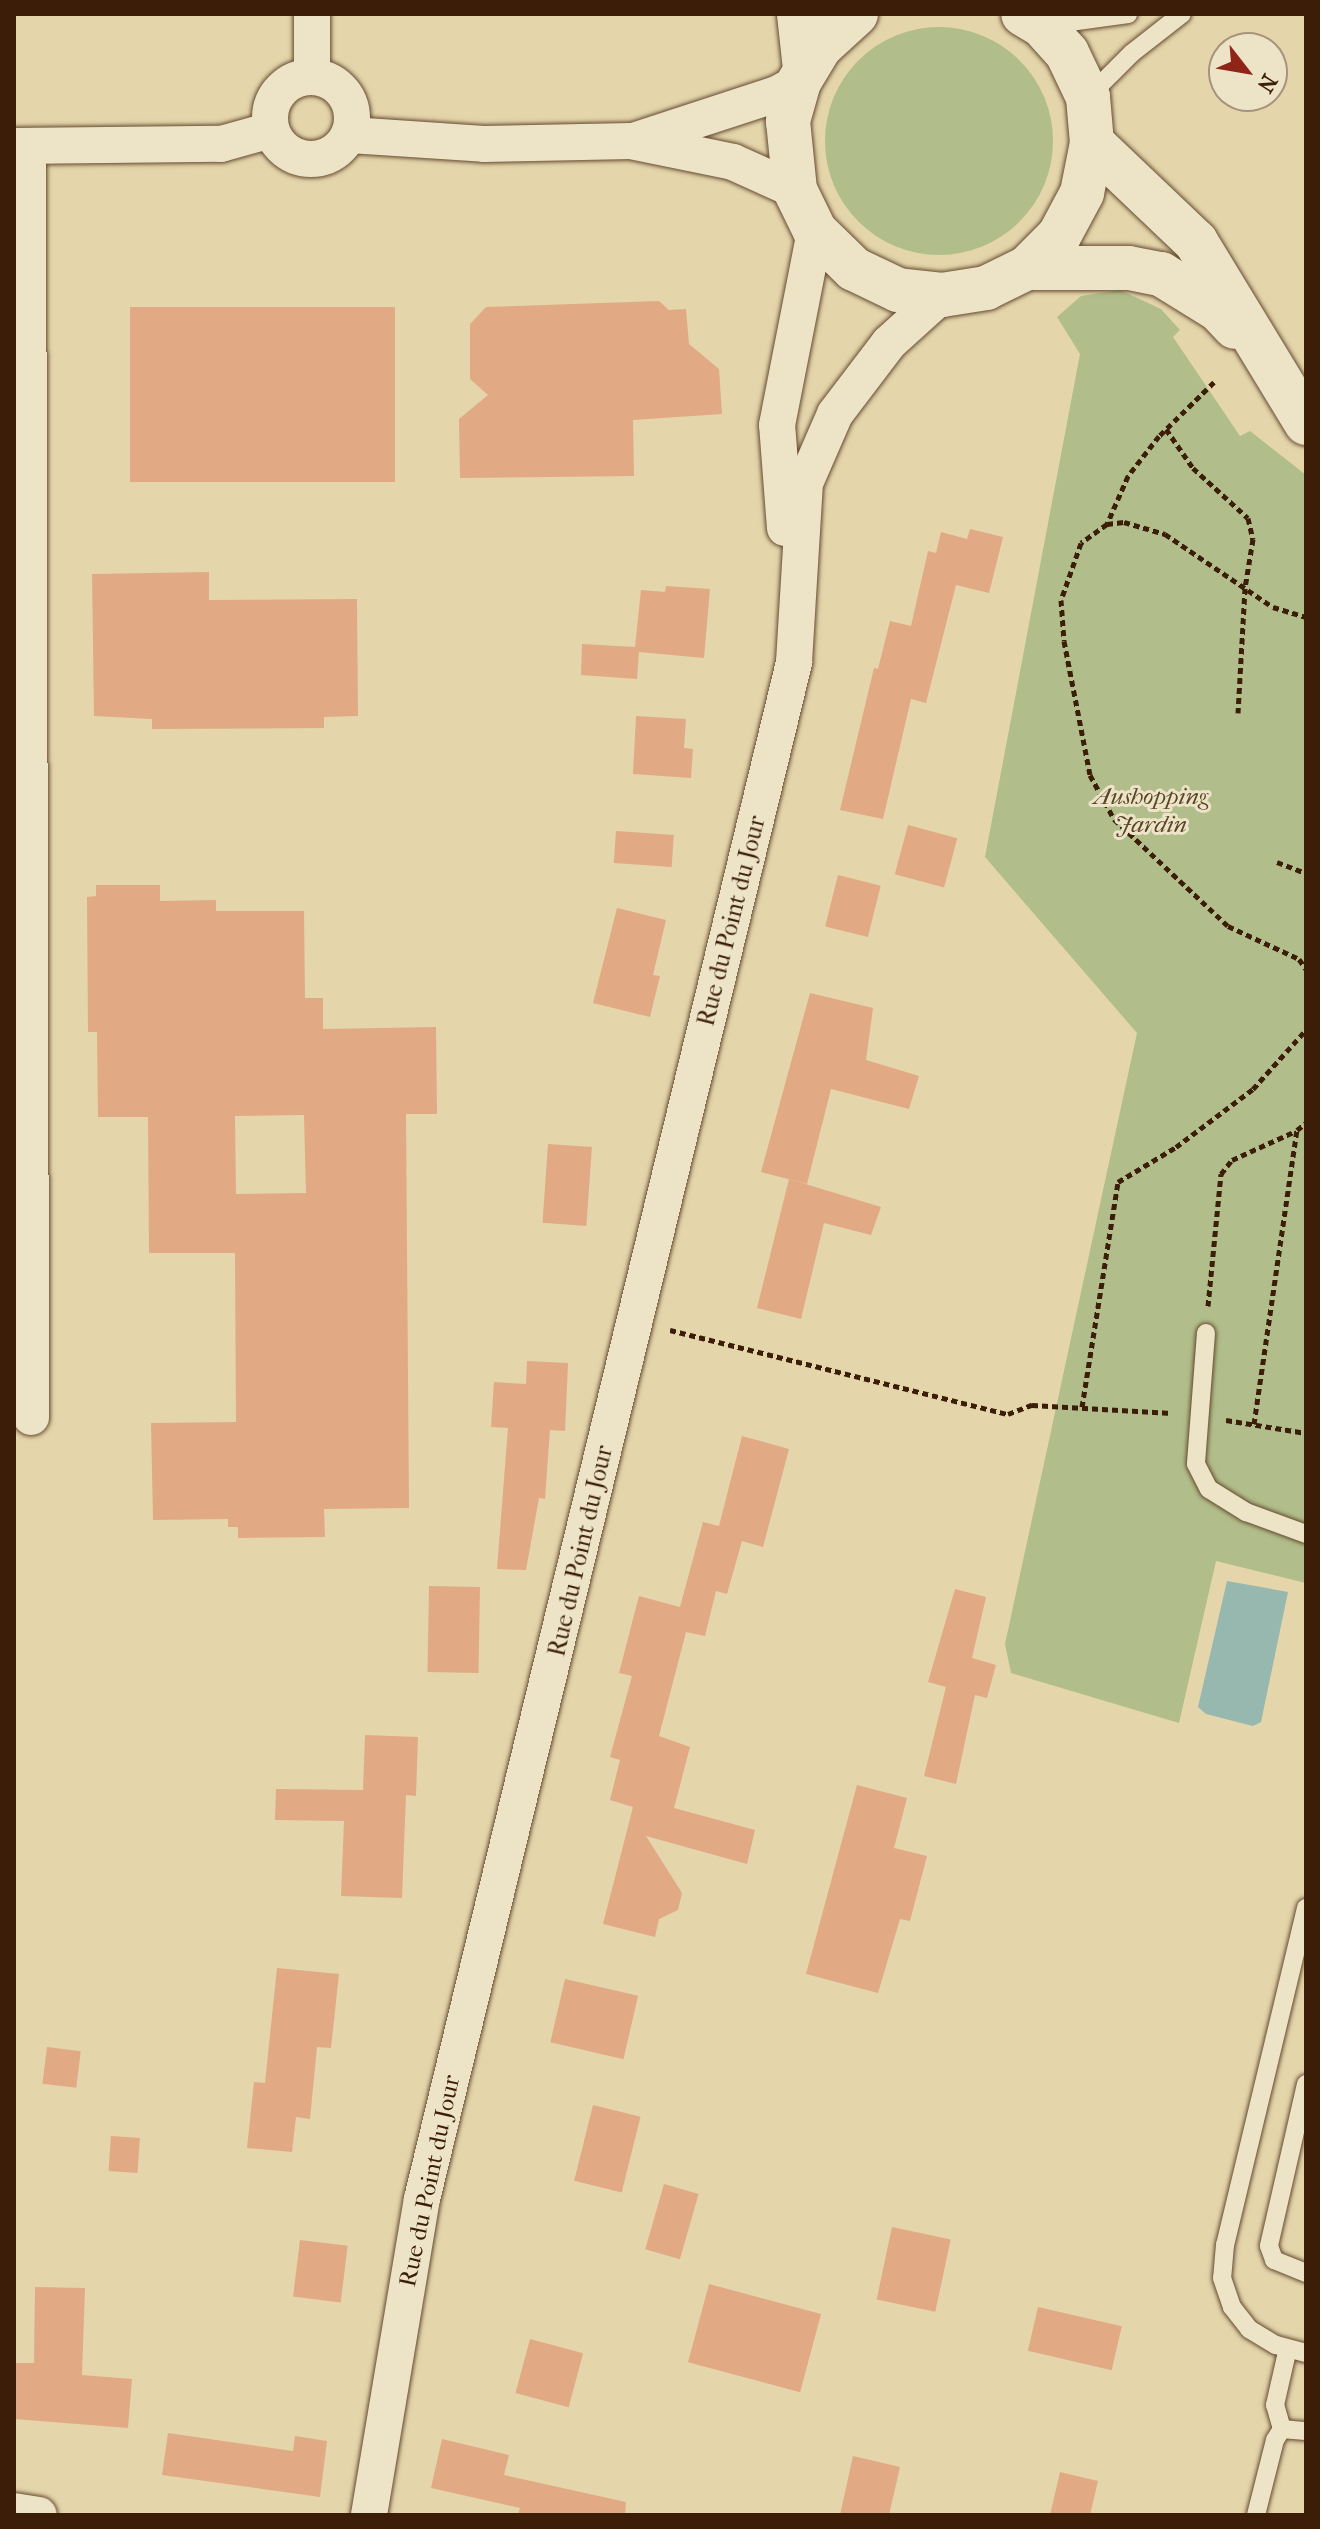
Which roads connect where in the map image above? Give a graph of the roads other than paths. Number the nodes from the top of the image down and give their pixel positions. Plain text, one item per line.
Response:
1 (312, 14) edge
2 (799, 14) edge
3 (856, 14) edge
4 (1128, 14) edge
5 (1182, 14) edge
6 (1033, 20) edge
7 (802, 75) junction
8 (312, 77) junction
9 (1088, 97) junction
10 (271, 130) junction
11 (350, 135) junction
12 (631, 141) junction
13 (1092, 143) junction
14 (21, 146) edge
15 (795, 190) junction
16 (815, 231) junction
17 (1027, 268) junction
18 (942, 295) junction
19 (1258, 352) junction
20 (1306, 423) edge
21 (796, 588) junction
22 (1206, 1333) road end
23 (31, 1417) dead end
24 (1306, 1534) edge
25 (1306, 1908) edge
26 (1306, 2084) edge
27 (1306, 2273) edge
28 (1297, 2350) edge
29 (1282, 2429) junction
30 (1306, 2431) edge
31 (14, 2511) edge
32 (39, 2515) edge
33 (369, 2515) edge
34 (1256, 2515) edge

1 - 8 street
2 - 7 street
3 - 7 street
4 - 6 lane
5 - 9 lane
6 - 9 street
7 - 12 street
7 - 15 street
8 - 10 street
8 - 11 street
9 - 13 street
10 - 11 street
10 - 14 street
11 - 12 street
12 - 15 street
13 - 17 street
13 - 19 street
14 - 23 street
15 - 16 street
16 - 18 street
16 - 21 street, Rue du Point du Jour
17 - 18 street
17 - 19 street
18 - 21 street, Rue du Point du Jour
19 - 20 street
21 - 33 street, Rue du Point du Jour
22 - 24 lane
25 - 28 lane
26 - 27 lane
28 - 29 lane
29 - 30 lane
29 - 34 lane
31 - 32 street

